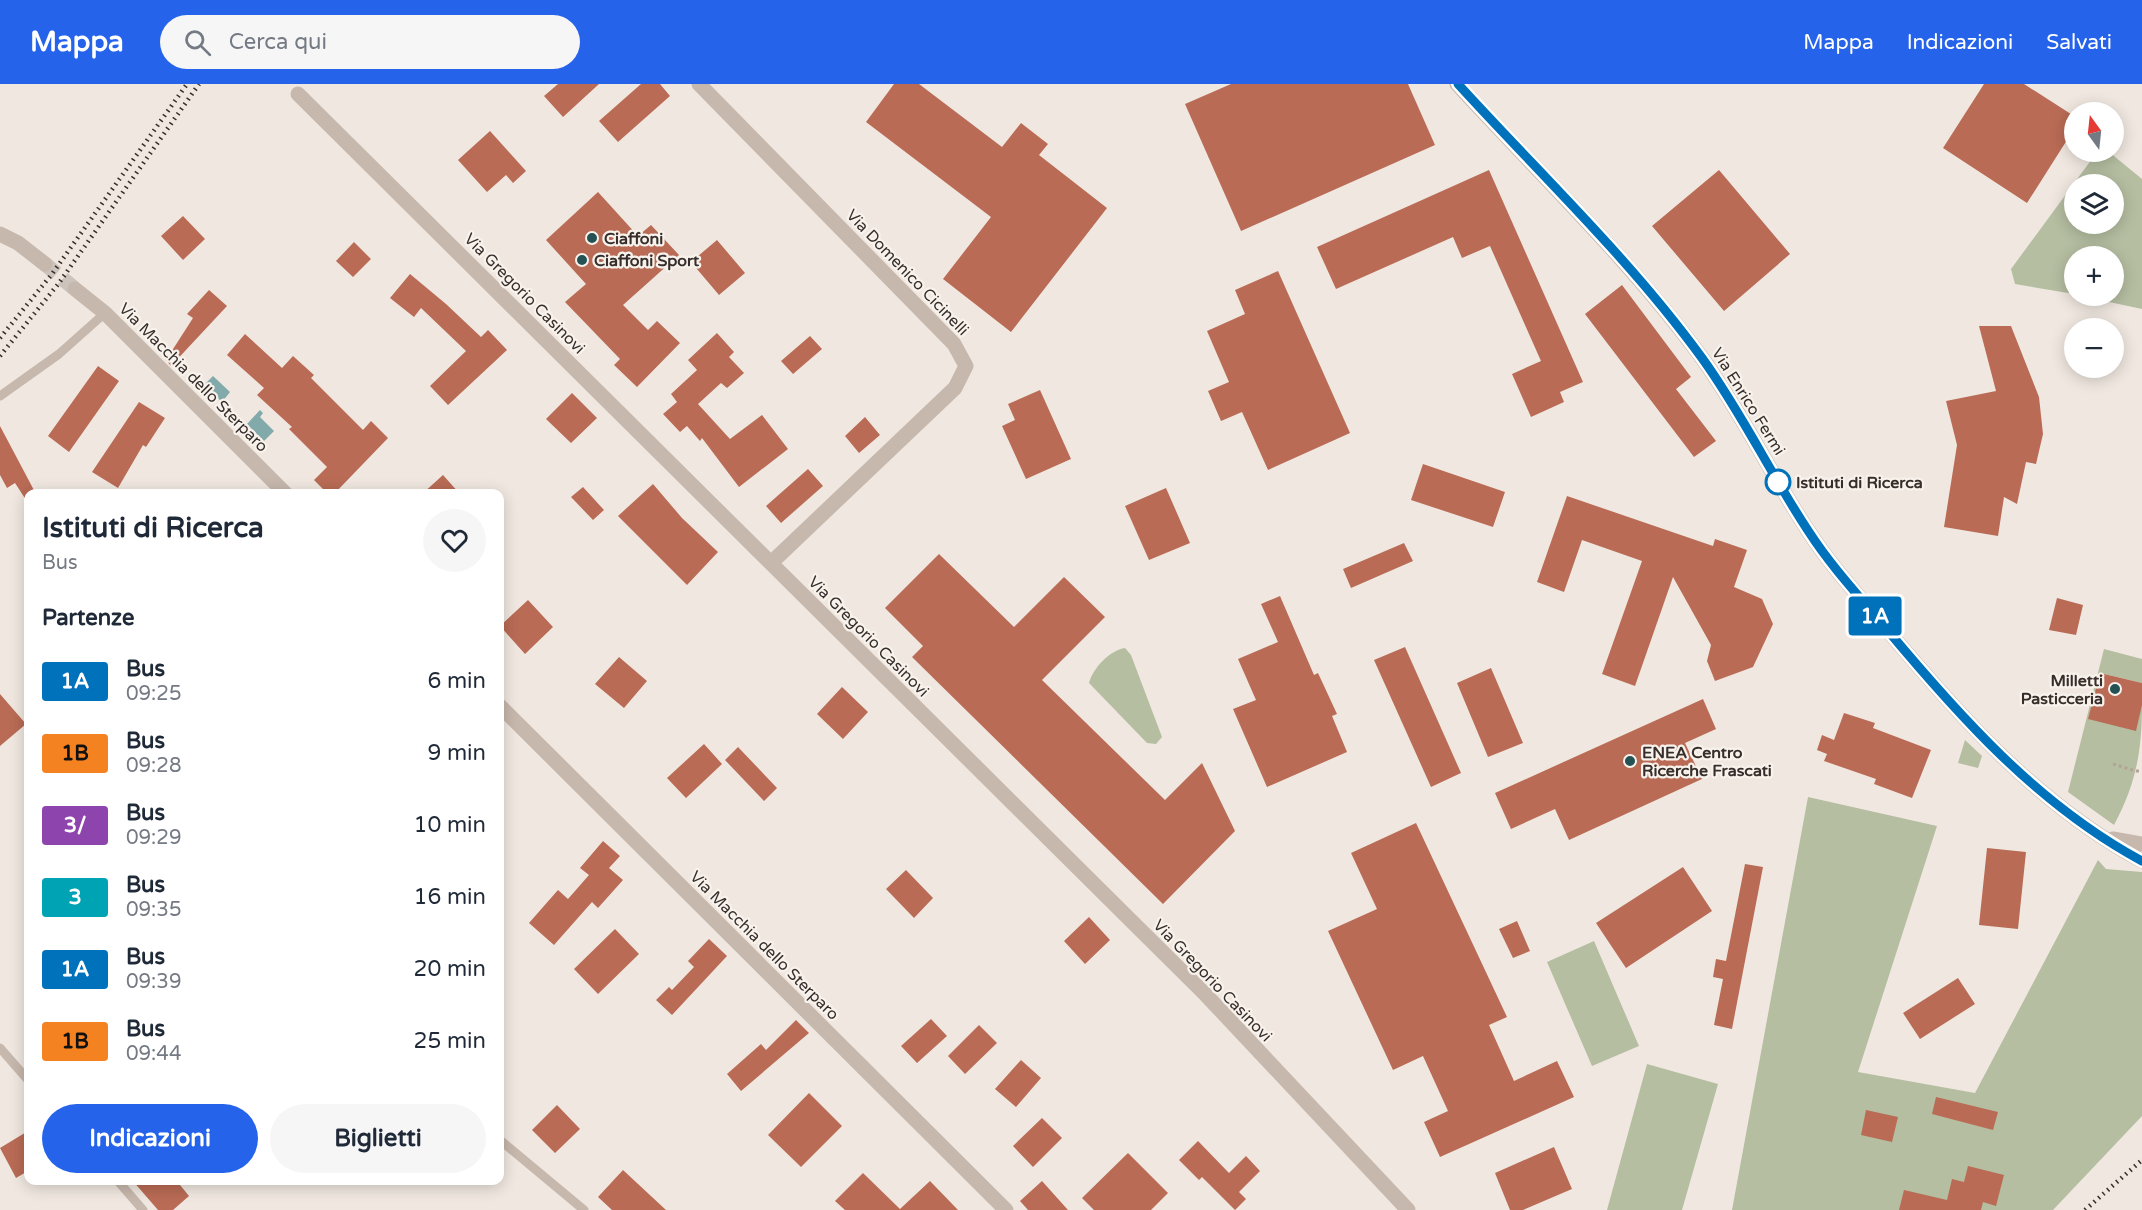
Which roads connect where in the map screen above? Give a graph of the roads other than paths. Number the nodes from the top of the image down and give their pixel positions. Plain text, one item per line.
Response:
1 (699, 84) edge
2 (1457, 84) edge
3 (298, 94) dead end
4 (0, 234) edge
5 (45, 264) tunnel mouth
6 (75, 289) tunnel mouth
7 (105, 313) junction
8 (0, 396) edge
9 (281, 489) edge
10 (771, 563) junction
11 (504, 710) edge
12 (2075, 820) junction
13 (2142, 844) edge
14 (2142, 861) edge
15 (0, 1048) edge
16 (24, 1075) edge
17 (504, 1143) edge
18 (121, 1185) edge
19 (143, 1210) edge
20 (584, 1210) edge
21 (1006, 1210) edge
22 (1408, 1210) edge

1 - 10 street, Via Domenico Cicinelli
2 - 12 street, Via Enrico Fermi
3 - 10 street, Via Gregorio Casinovi
4 - 5 street
6 - 7 street, Via Macchia dello Sterparo
7 - 8 lane
7 - 9 street, Via Macchia dello Sterparo
10 - 22 street, Via Gregorio Casinovi
11 - 21 street, Via Macchia dello Sterparo
12 - 13 street, Via Enrico Fermi
12 - 14 street, Via Enrico Fermi
15 - 16 lane
17 - 20 lane
18 - 19 lane

